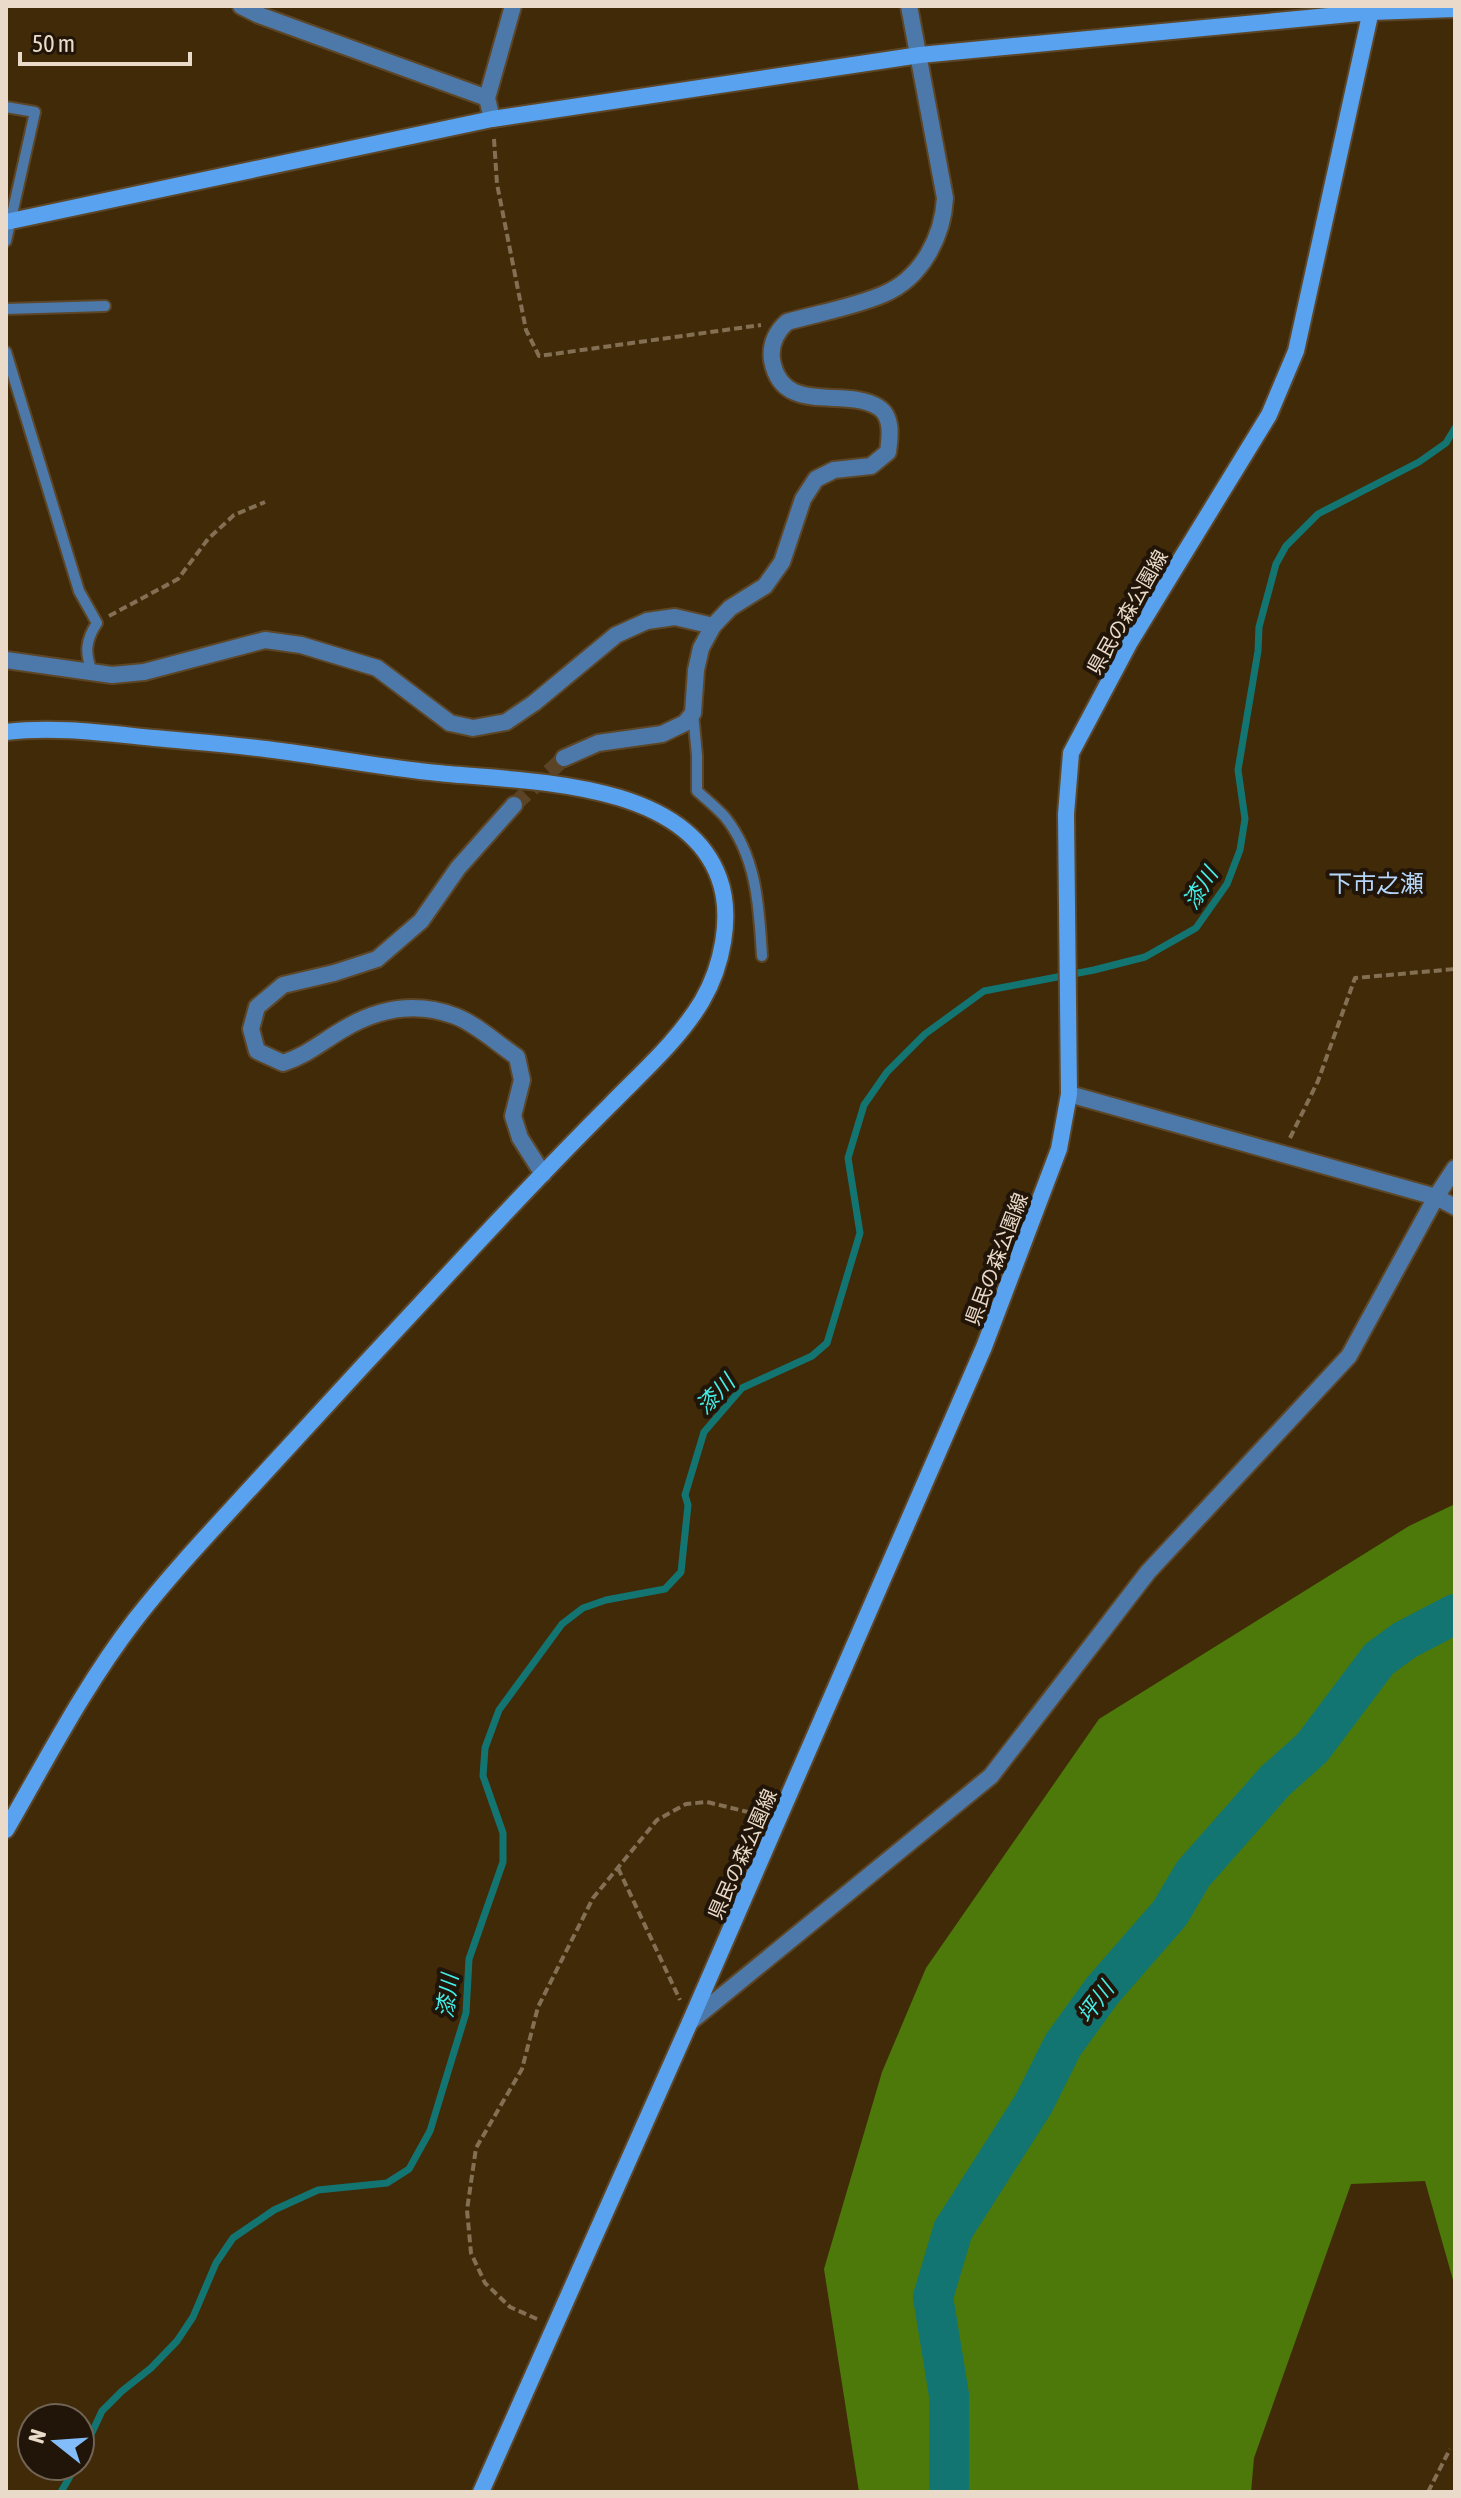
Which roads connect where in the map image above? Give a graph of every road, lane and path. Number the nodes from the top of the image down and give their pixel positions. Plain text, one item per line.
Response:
1 (241, 6) edge
2 (513, 6) edge
3 (909, 6) edge
4 (1371, 9) edge
5 (1455, 9) edge
6 (920, 55) junction
7 (487, 98) junction
8 (6, 107) edge
9 (492, 119) junction
10 (7, 222) edge
11 (6, 241) edge
12 (105, 306) dead end
13 (6, 309) edge
14 (787, 322) junction
15 (6, 352) edge
16 (265, 502) dead end
17 (97, 623) junction
18 (713, 626) junction
19 (6, 660) edge
20 (92, 672) junction
21 (693, 713) junction
22 (6, 732) edge
23 (564, 758) tunnel mouth
24 (514, 805) tunnel mouth
25 (762, 956) dead end
26 (1455, 969) edge
27 (1069, 1094) junction
28 (1283, 1153) junction
29 (1455, 1168) edge
30 (543, 1174) junction
31 (1436, 1197) junction
32 (1455, 1207) edge
33 (778, 1820) junction
34 (6, 1830) edge
35 (618, 1868) junction
36 (690, 2022) junction
37 (554, 2327) junction
38 (1450, 2449) dead end
39 (481, 2492) edge
40 (1428, 2492) edge

1 - 7 street
2 - 7 street
3 - 6 street
4 - 5 street
4 - 6 street
4 - 27 street, 県民の森公園線
6 - 9 street
6 - 14 street
7 - 9 street
8 - 10 lane
9 - 10 street
9 - 14 path
10 - 11 lane
12 - 13 lane
14 - 18 street
15 - 17 lane
16 - 17 path
17 - 20 lane
18 - 20 street
18 - 21 street
19 - 20 street
21 - 23 street
21 - 25 lane
22 - 30 street
24 - 30 street
26 - 28 path
27 - 28 street
27 - 33 street, 県民の森公園線
28 - 31 street
29 - 31 street
30 - 34 street
31 - 32 street
31 - 36 street
33 - 35 path
33 - 36 street, 県民の森公園線
35 - 36 path
35 - 37 path
36 - 37 street, 県民の森公園線
37 - 39 street, 県民の森公園線
38 - 40 path

